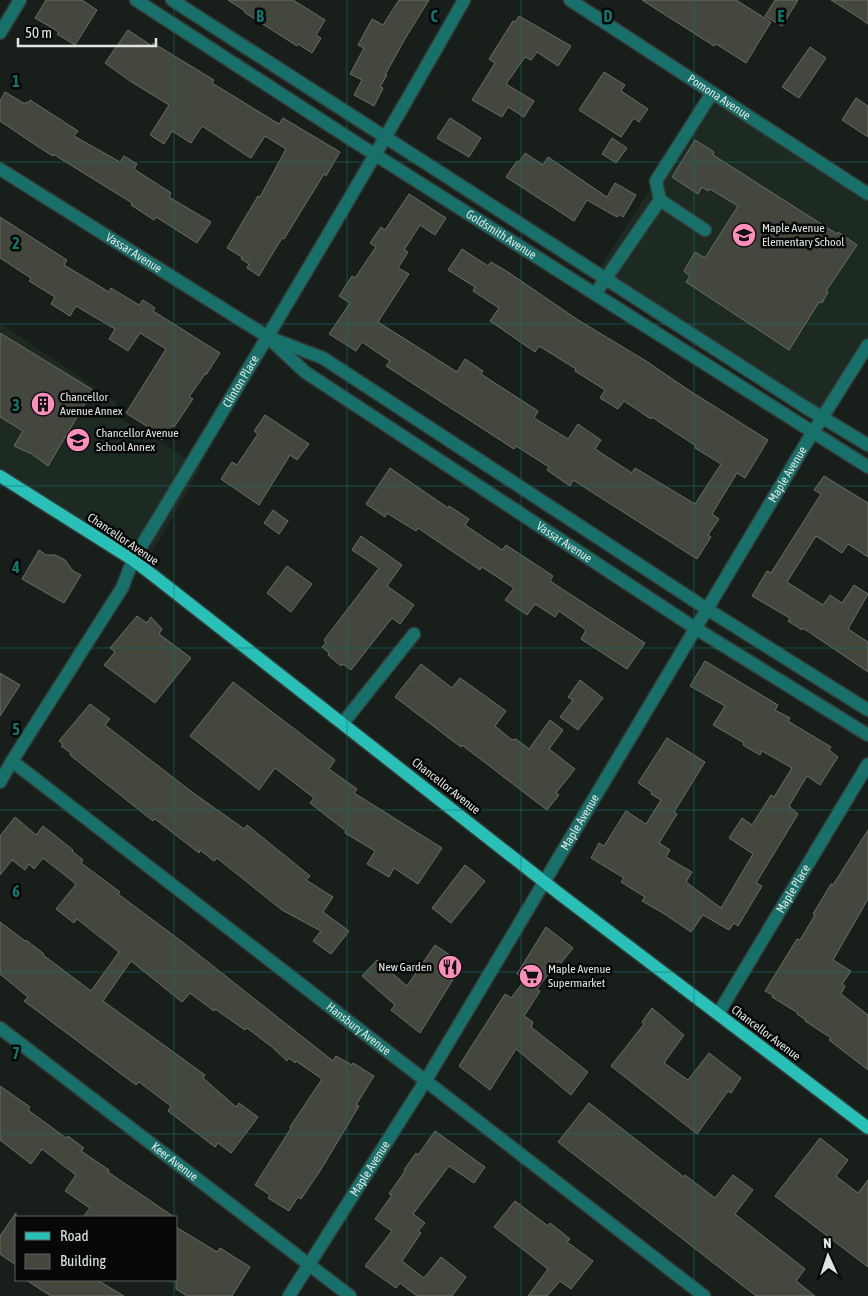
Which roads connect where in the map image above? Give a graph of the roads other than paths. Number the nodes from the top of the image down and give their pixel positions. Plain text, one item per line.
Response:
1 (20, 0) edge
2 (136, 0) edge
3 (172, 0) edge
4 (464, 0) edge
5 (570, 0) edge
6 (219, 30) junction
7 (0, 33) edge
8 (209, 48) junction
9 (712, 92) junction
10 (386, 137) junction
11 (375, 154) junction
12 (0, 169) edge
13 (868, 194) edge
14 (660, 200) junction
15 (705, 230) dead end
16 (605, 278) junction
17 (595, 294) junction
18 (268, 337) junction
19 (868, 345) edge
20 (822, 417) junction
21 (813, 432) junction
22 (868, 445) edge
23 (868, 467) edge
24 (492, 468) junction
25 (0, 476) edge
26 (480, 487) junction
27 (132, 560) junction
28 (707, 609) junction
29 (695, 628) junction
30 (414, 634) dead end
31 (868, 710) edge
32 (343, 723) junction
33 (868, 735) edge
34 (12, 761) junction
35 (868, 764) edge
36 (2, 776) edge
37 (544, 881) junction
38 (718, 1014) junction
39 (0, 1028) edge
40 (426, 1080) junction
41 (868, 1128) edge
42 (309, 1264) junction
43 (288, 1296) edge
44 (350, 1296) edge
45 (704, 1296) edge

1 - 7 street
2 - 8 street, Goldsmith Avenue
3 - 6 street, Goldsmith Avenue
4 - 10 street, Clinton Place
5 - 9 street, Pomona Avenue
6 - 8 street
6 - 10 street, Goldsmith Avenue
8 - 11 street, Goldsmith Avenue
9 - 13 street, Pomona Avenue
9 - 14 street
10 - 11 street, Clinton Place
10 - 16 street, Goldsmith Avenue
11 - 17 street, Goldsmith Avenue
11 - 18 street, Clinton Place
12 - 18 street, Vassar Avenue
14 - 15 street
14 - 16 street
16 - 17 street
16 - 20 street, Goldsmith Avenue
17 - 21 street, Goldsmith Avenue
18 - 24 street, Vassar Avenue
18 - 26 street, Vassar Avenue
18 - 27 street, Clinton Place
19 - 20 street, Maple Avenue
20 - 21 street, Maple Avenue
20 - 22 street, Goldsmith Avenue
21 - 23 street, Goldsmith Avenue
21 - 28 street, Maple Avenue
24 - 26 street
24 - 28 street, Vassar Avenue
25 - 27 main road, Chancellor Avenue
26 - 29 street, Vassar Avenue
27 - 32 main road, Chancellor Avenue
27 - 34 street, Clinton Place
28 - 29 street, Maple Avenue
28 - 31 street, Vassar Avenue
29 - 33 street, Vassar Avenue
29 - 37 street, Maple Avenue
30 - 32 street
32 - 37 main road, Chancellor Avenue
34 - 36 street, Clinton Place
34 - 40 street, Hansbury Avenue
35 - 38 street, Maple Place
37 - 38 main road, Chancellor Avenue
37 - 40 street, Maple Avenue
38 - 41 main road, Chancellor Avenue
39 - 42 street, Keer Avenue
40 - 42 street, Maple Avenue
40 - 45 street, Hansbury Avenue
42 - 43 street, Maple Avenue
42 - 44 street, Keer Avenue

